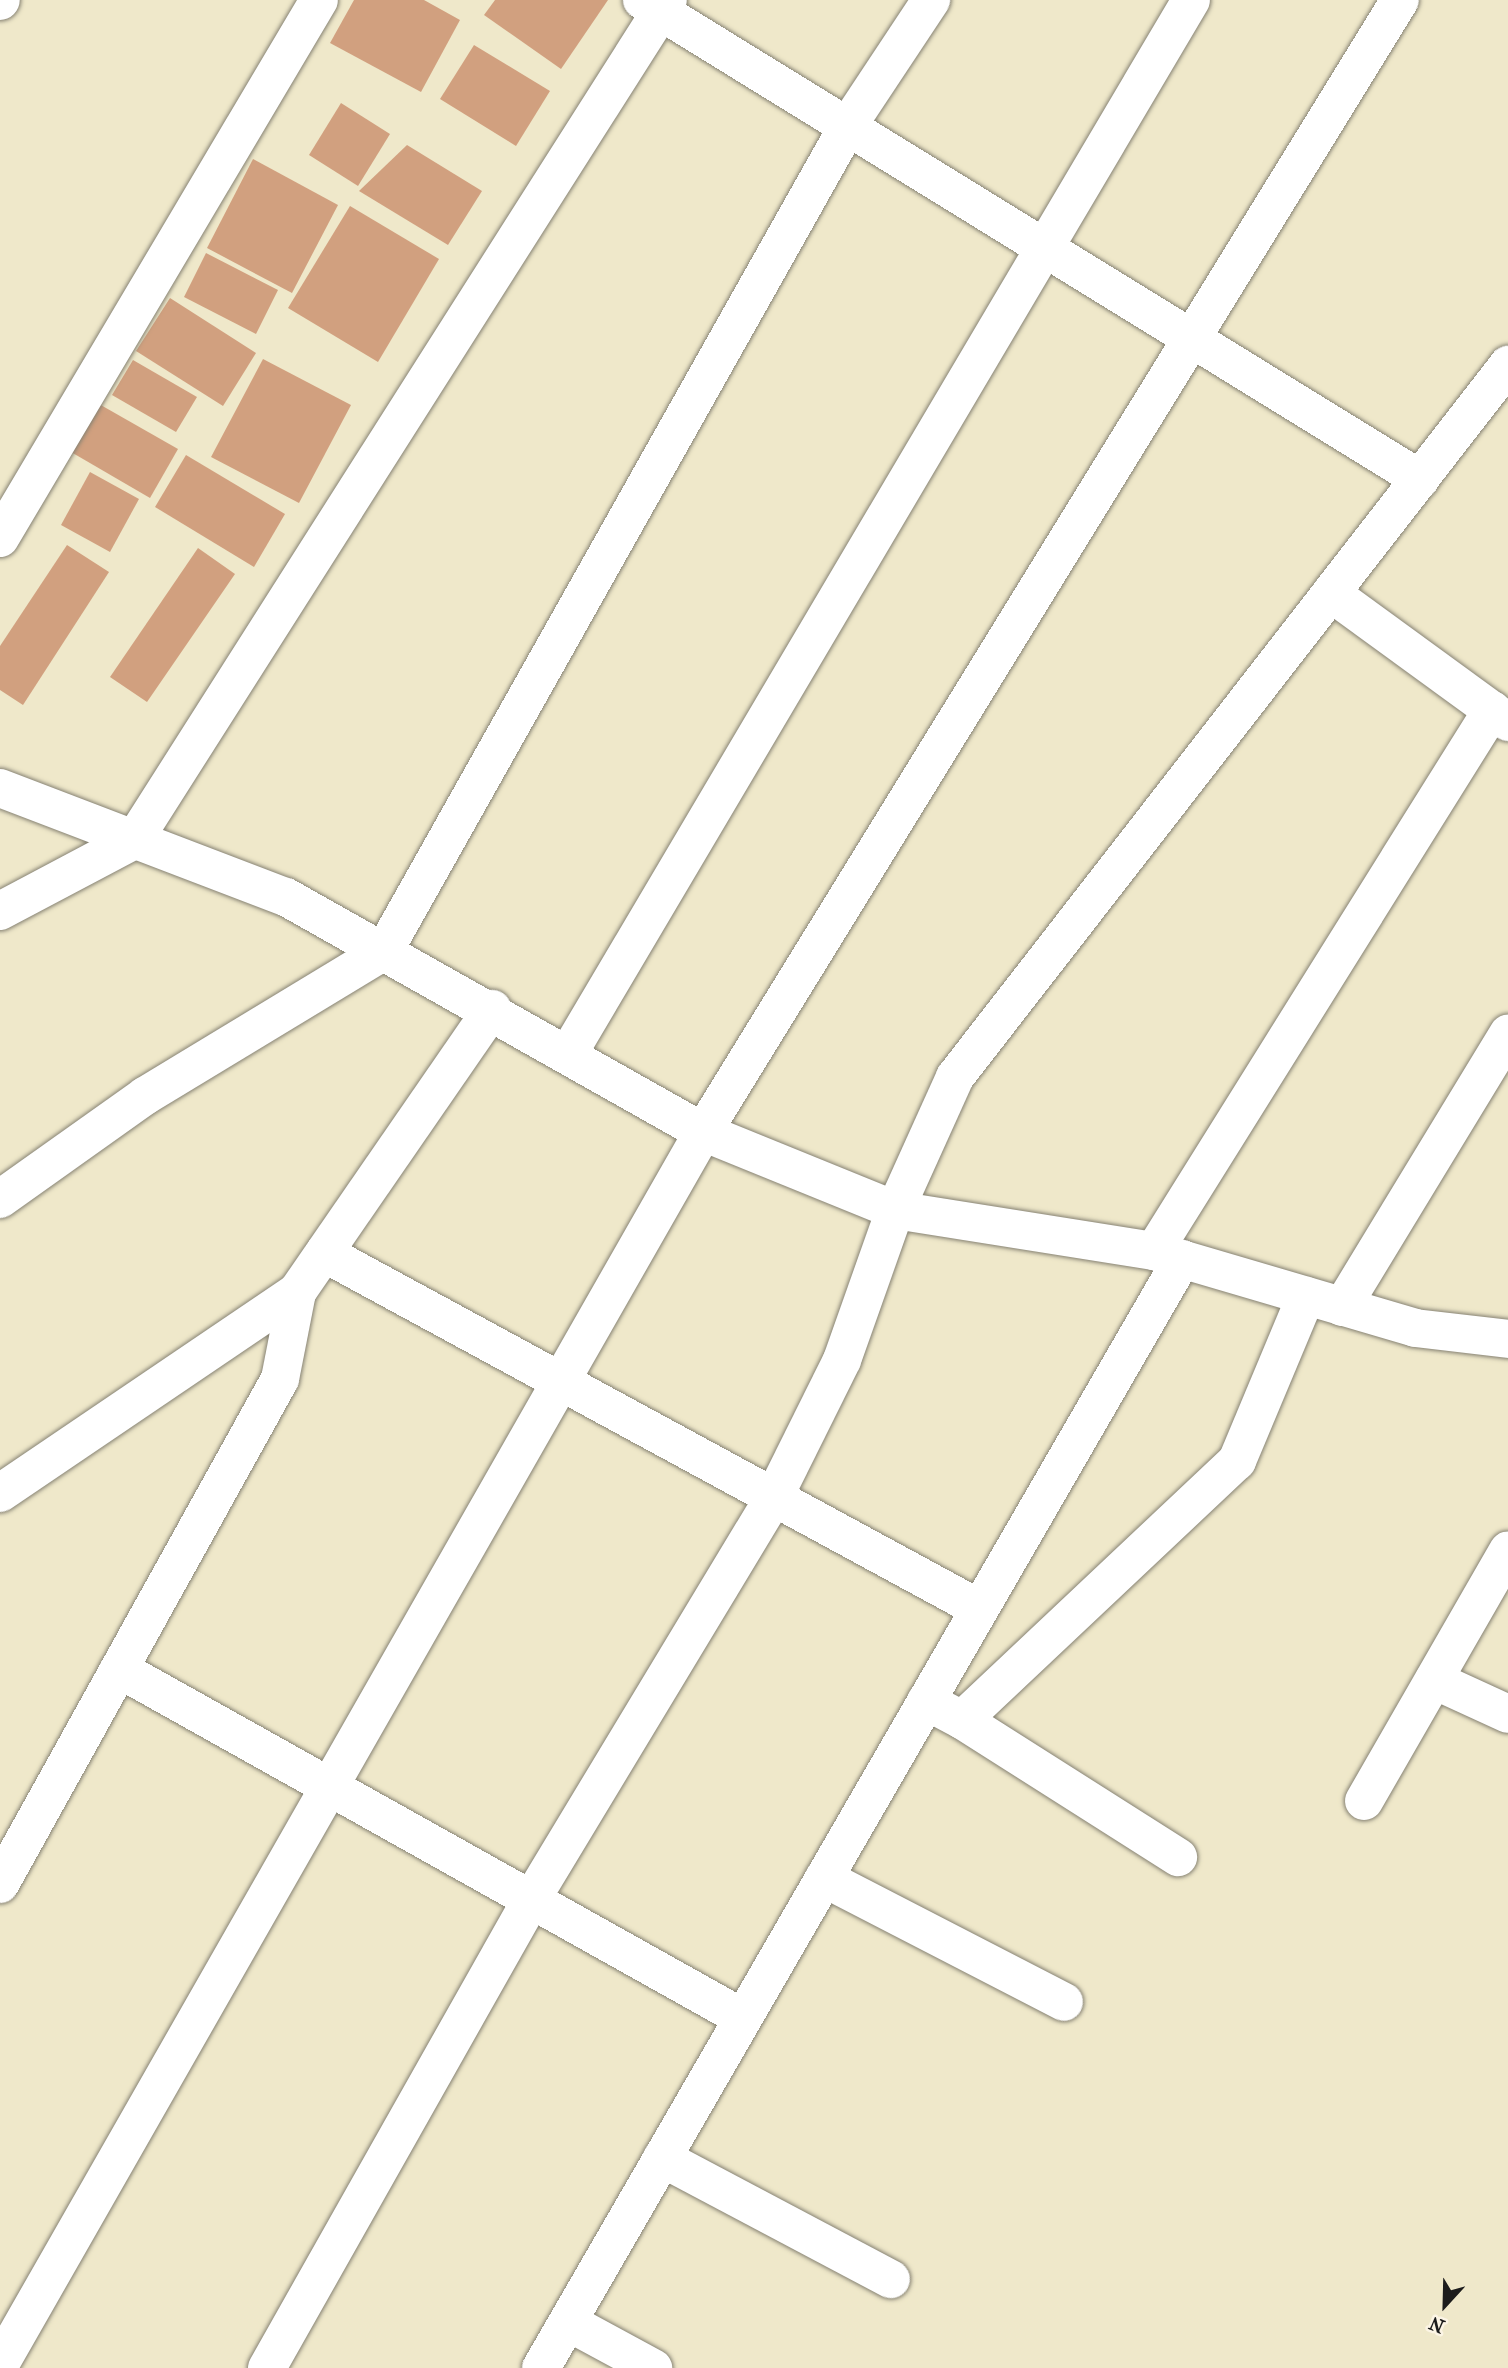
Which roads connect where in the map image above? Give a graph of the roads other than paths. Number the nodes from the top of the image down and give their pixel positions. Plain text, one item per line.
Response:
1 (319, 0) edge
2 (931, 0) edge
3 (1191, 0) edge
4 (1400, 0) edge
5 (657, 4) edge
6 (849, 124) junction
7 (1043, 245) junction
8 (1193, 337) junction
9 (1508, 365) edge
10 (1420, 479) junction
11 (0, 538) edge
12 (1331, 593) junction
13 (1500, 716) edge
14 (0, 789) edge
15 (134, 839) junction
16 (0, 911) edge
17 (384, 951) junction
18 (492, 1009) junction
19 (1508, 1034) edge
20 (568, 1054) junction
21 (703, 1132) junction
22 (0, 1199) edge
23 (895, 1210) junction
24 (324, 1253) junction
25 (1168, 1255) junction
26 (297, 1292) junction
27 (1324, 1301) junction
28 (1508, 1339) edge
29 (563, 1383) junction
30 (0, 1493) edge
31 (774, 1497) junction
32 (1508, 1552) edge
33 (980, 1609) junction
34 (119, 1669) junction
35 (1434, 1680) junction
36 (926, 1701) junction
37 (1508, 1714) edge
38 (962, 1720) junction
39 (328, 1786) junction
40 (1364, 1801) dead end
41 (1178, 1857) dead end
42 (824, 1878) junction
43 (0, 1884) edge
44 (531, 1900) junction
45 (1064, 2002) dead end
46 (743, 2018) junction
47 (662, 2158) junction
48 (891, 2278) dead end
49 (568, 2322) junction
50 (0, 2364) edge
51 (267, 2368) edge
52 (541, 2368) edge
53 (653, 2368) edge

1 - 11 street
2 - 6 street
3 - 7 street
4 - 8 street
5 - 6 street
5 - 15 street
6 - 7 street
6 - 17 street
7 - 8 street
7 - 20 street
8 - 10 street
8 - 21 street
9 - 10 street
10 - 12 street
12 - 13 street
12 - 23 street
13 - 25 street
14 - 15 street
15 - 16 street
15 - 17 street
17 - 18 street
17 - 22 street
18 - 20 street
18 - 24 street
19 - 27 street
20 - 21 street
21 - 23 street
21 - 29 street
23 - 25 street
23 - 31 street
24 - 26 street
24 - 29 street
25 - 27 street
25 - 33 street
26 - 30 street
26 - 34 street
27 - 28 street
27 - 38 street
29 - 31 street
29 - 39 street
31 - 33 street
31 - 44 street
32 - 35 street
33 - 36 street
34 - 39 street
34 - 43 street
35 - 37 street
35 - 40 street
36 - 38 street
36 - 42 street
38 - 41 street
39 - 44 street
39 - 50 street
42 - 45 street
42 - 46 street
44 - 46 street
44 - 51 street
46 - 47 street
47 - 48 street
47 - 49 street
49 - 52 street
49 - 53 street

